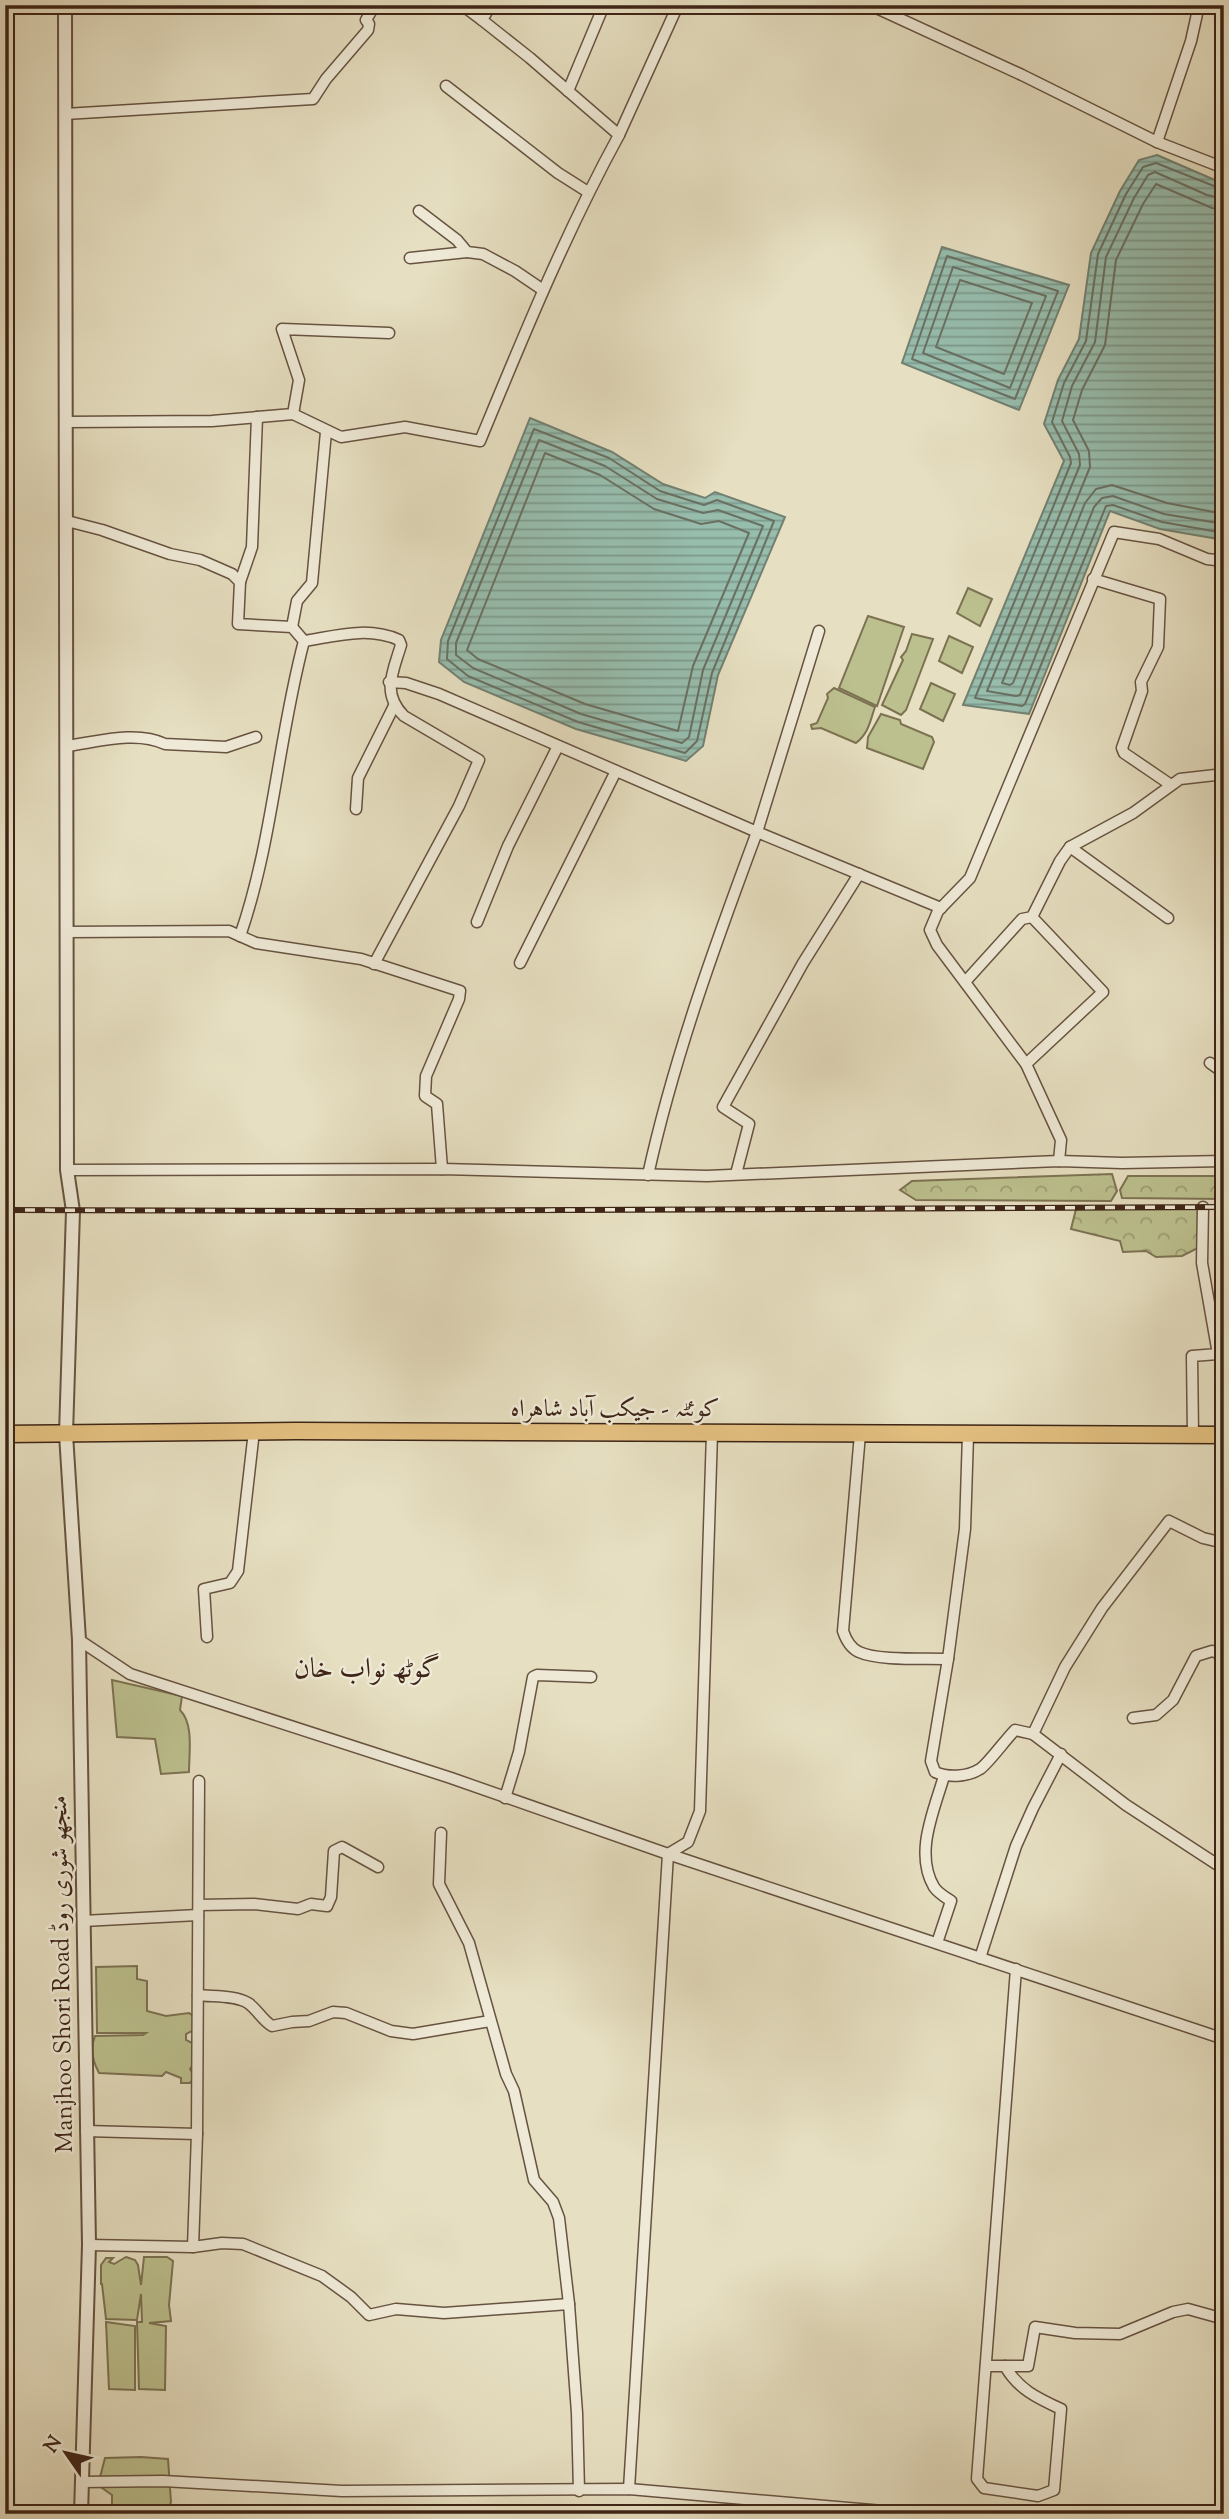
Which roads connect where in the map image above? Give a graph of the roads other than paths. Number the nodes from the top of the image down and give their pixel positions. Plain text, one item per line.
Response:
1 (65, 5) edge
2 (375, 5) edge
3 (462, 5) edge
4 (491, 5) edge
5 (604, 5) edge
6 (678, 5) edge
7 (870, 5) edge
8 (1199, 5) edge
9 (482, 20) junction
10 (446, 86) dead end
11 (568, 91) junction
12 (65, 114) junction
13 (619, 135) junction
14 (1157, 142) junction
15 (1224, 168) edge
16 (588, 192) junction
17 (419, 211) dead end
18 (467, 252) junction
19 (410, 258) dead end
20 (543, 290) junction
21 (388, 332) dead end
22 (293, 414) junction
23 (257, 417) junction
24 (67, 422) junction
25 (326, 432) junction
26 (67, 521) junction
27 (1224, 561) edge
28 (1093, 579) junction
29 (240, 582) junction
30 (292, 627) junction
31 (819, 631) dead end
32 (304, 641) junction
33 (389, 682) junction
34 (394, 706) junction
35 (256, 737) dead end
36 (67, 746) junction
37 (558, 746) junction
38 (617, 771) junction
39 (1224, 774) edge
40 (1171, 785) junction
41 (356, 809) dead end
42 (757, 832) junction
43 (1070, 848) junction
44 (859, 874) junction
45 (941, 908) junction
46 (1032, 918) junction
47 (1168, 918) dead end
48 (477, 922) dead end
49 (67, 932) junction
50 (240, 936) junction
51 (520, 962) dead end
52 (374, 964) junction
53 (965, 982) junction
54 (1210, 1063) dead end
55 (1026, 1064) junction
56 (1224, 1073) edge
57 (1059, 1161) junction
58 (1224, 1161) edge
59 (442, 1169) junction
60 (68, 1170) junction
61 (736, 1174) junction
62 (648, 1175) junction
63 (1203, 1207) dead end
64 (254, 1431) junction
65 (712, 1433) junction
66 (5, 1434) edge
67 (66, 1434) junction
68 (860, 1434) junction
69 (968, 1435) junction
70 (1224, 1435) edge
71 (1194, 1436) junction
72 (1224, 1543) edge
73 (206, 1637) dead end
74 (79, 1640) junction
75 (1224, 1655) edge
76 (948, 1659) junction
77 (591, 1677) dead end
78 (1132, 1718) dead end
79 (1033, 1734) junction
80 (1061, 1754) junction
81 (944, 1776) junction
82 (199, 1781) dead end
83 (505, 1798) junction
84 (441, 1833) dead end
85 (668, 1854) junction
86 (378, 1867) dead end
87 (1224, 1870) edge
88 (199, 1910) junction
89 (83, 1921) junction
90 (937, 1943) junction
91 (980, 1958) junction
92 (1016, 1969) junction
93 (198, 1996) junction
94 (490, 2021) junction
95 (1224, 2039) edge
96 (86, 2130) junction
97 (197, 2134) junction
98 (89, 2245) junction
99 (193, 2248) junction
100 (569, 2304) junction
101 (1224, 2319) edge
102 (986, 2366) junction
103 (1005, 2366) junction
104 (82, 2482) junction
105 (629, 2489) junction
106 (579, 2491) junction
107 (81, 2514) edge
108 (918, 2514) edge

1 - 12 street, Manjhoo Shori Road منجھو شوری روڈ
2 - 12 street
3 - 9 street
4 - 9 street
5 - 11 street
6 - 13 street
7 - 14 street
8 - 14 street
9 - 11 street
10 - 16 street
11 - 13 street
12 - 24 street, Manjhoo Shori Road منجھو شوری روڈ
13 - 16 street
14 - 15 street
16 - 20 street
17 - 18 street
18 - 19 street
18 - 20 street
20 - 25 street
21 - 22 street
22 - 23 street
22 - 25 street
23 - 24 street
23 - 29 street
24 - 26 street, Manjhoo Shori Road منجھو شوری روڈ
25 - 30 street
26 - 29 street
26 - 36 street, Manjhoo Shori Road منجھو شوری روڈ
27 - 28 street
28 - 40 street
28 - 45 street
29 - 30 street
30 - 32 street
31 - 42 street
32 - 33 street
32 - 50 street
33 - 34 street
33 - 37 street
34 - 41 street
34 - 52 street
35 - 36 street
36 - 49 street, Manjhoo Shori Road منجھو شوری روڈ
37 - 38 street
37 - 48 street
38 - 42 street
38 - 51 street
39 - 40 street
40 - 43 street
42 - 44 street
42 - 62 street
43 - 46 street
43 - 47 street
44 - 45 street
44 - 61 street
45 - 53 street
46 - 53 street
46 - 55 street
49 - 50 street
49 - 60 street, Manjhoo Shori Road منجھو شوری روڈ
50 - 52 street
52 - 59 street
53 - 55 street
54 - 56 street
55 - 57 street
57 - 58 street
57 - 61 street
59 - 60 street
59 - 62 street
60 - 67 street, Manjhoo Shori Road منجھو شوری روڈ
61 - 62 street
63 - 71 street
64 - 65 highway, کوئٹہ - جیکب آباد شاہراہ
64 - 67 highway, کوئٹہ - جیکب آباد شاہراہ
64 - 73 street
65 - 68 highway, کوئٹہ - جیکب آباد شاہراہ
65 - 85 street
66 - 67 highway, کوئٹہ - جیکب آباد شاہراہ
67 - 74 street, Manjhoo Shori Road منجھو شوری روڈ
68 - 69 highway, کوئٹہ - جیکب آباد شاہراہ
68 - 76 street
69 - 71 highway, کوئٹہ - جیکب آباد شاہراہ
69 - 76 street
70 - 71 highway, کوئٹہ - جیکب آباد شاہراہ
72 - 79 street
74 - 83 street
74 - 89 street, Manjhoo Shori Road منجھو شوری روڈ
75 - 78 street
76 - 81 street
77 - 83 street
79 - 80 street
79 - 81 street
80 - 87 street
80 - 91 street
81 - 90 street
82 - 88 street
83 - 85 street
84 - 94 street
85 - 90 street
85 - 105 street
86 - 88 street
88 - 89 street
88 - 93 street
89 - 96 street, Manjhoo Shori Road منجھو شوری روڈ
90 - 91 street
91 - 92 street
92 - 95 street
92 - 102 street
93 - 94 street
93 - 97 street
94 - 100 street
96 - 97 street
96 - 98 street, Manjhoo Shori Road منجھو شوری روڈ
97 - 99 street
98 - 99 street
98 - 104 street, Manjhoo Shori Road منجھو شوری روڈ
99 - 100 street
100 - 106 street
101 - 103 street
102 - 103 street
102 - 103 street
104 - 106 street
104 - 107 street, Manjhoo Shori Road منجھو شوری روڈ
105 - 106 street
105 - 108 street

